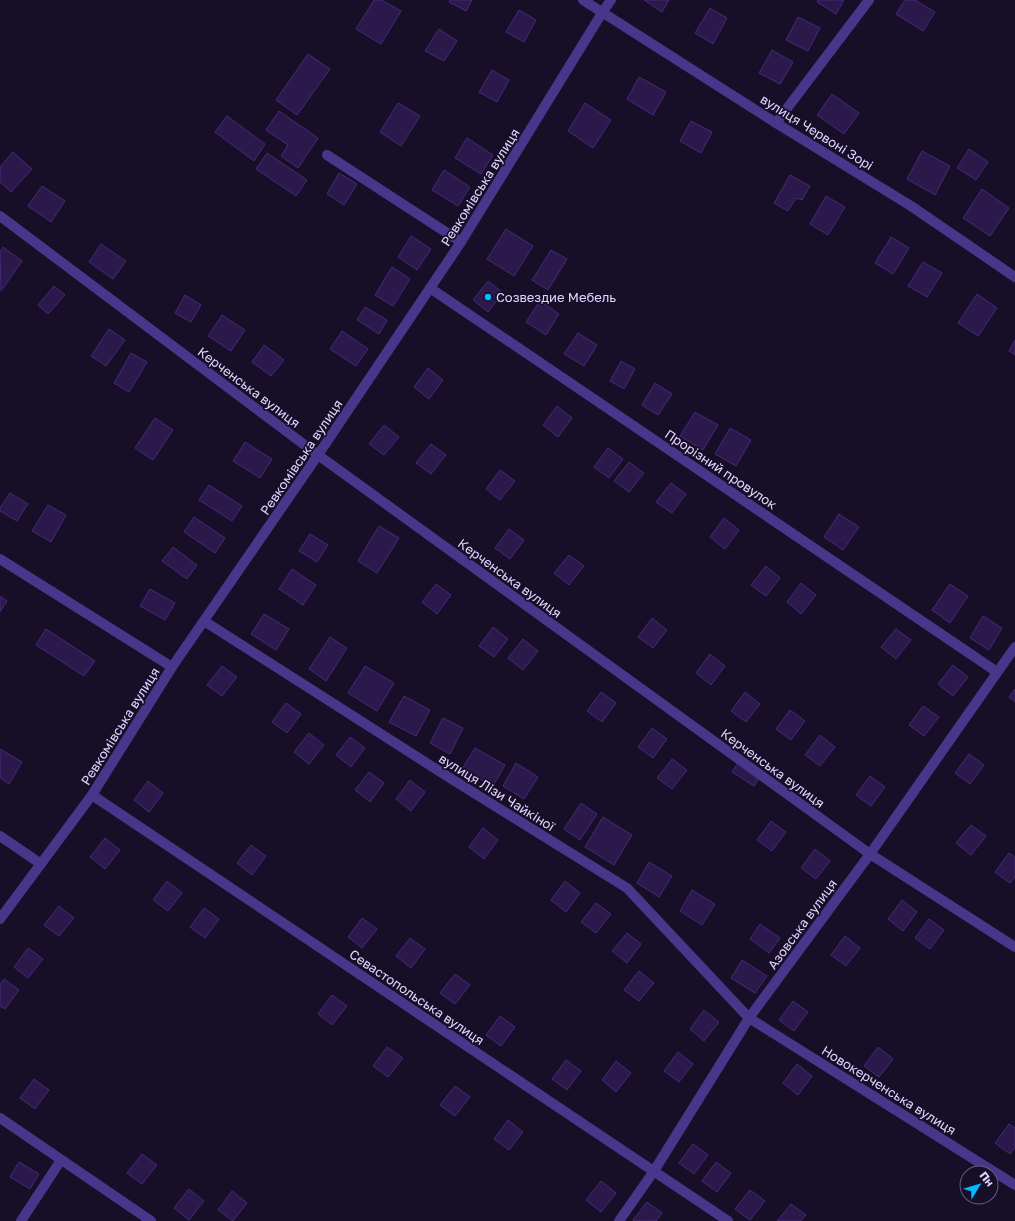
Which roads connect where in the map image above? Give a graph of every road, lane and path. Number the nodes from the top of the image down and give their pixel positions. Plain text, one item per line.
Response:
1 (583, 0) edge
2 (611, 0) edge
3 (869, 0) edge
4 (602, 13) junction
5 (776, 123) junction
6 (327, 155) dead end
7 (0, 216) edge
8 (461, 242) junction
9 (1015, 277) edge
10 (430, 288) junction
11 (318, 455) junction
12 (0, 559) edge
13 (204, 621) junction
14 (1015, 647) edge
15 (172, 668) junction
16 (998, 672) junction
17 (92, 795) junction
18 (0, 836) edge
19 (870, 854) junction
20 (41, 864) junction
21 (0, 919) edge
22 (1015, 947) edge
23 (749, 1018) junction
24 (0, 1118) edge
25 (61, 1160) junction
26 (654, 1171) junction
27 (1015, 1185) edge
28 (21, 1221) edge
29 (151, 1221) edge
30 (619, 1221) edge
31 (728, 1221) edge

1 - 4 street, вулиця Червоні Зорі
2 - 4 street, Ревкомівська вулиця
3 - 5 street
4 - 5 street, вулиця Червоні Зорі
4 - 8 street, Ревкомівська вулиця
5 - 9 street, вулиця Червоні Зорі
6 - 8 street
7 - 11 street, Керченська вулиця
8 - 10 street, Ревкомівська вулиця
10 - 11 street, Ревкомівська вулиця
10 - 16 street, Прорізний провулок
11 - 13 street, Ревкомівська вулиця
11 - 19 street, Керченська вулиця
12 - 15 street
13 - 15 street, Ревкомівська вулиця
13 - 23 street, вулиця Лізи Чайкіної
14 - 16 street, Азовська вулиця
15 - 17 street, Ревкомівська вулиця
16 - 19 street, Азовська вулиця
17 - 20 street, Ревкомівська вулиця
17 - 26 street, Севастопольська вулиця
18 - 20 street
19 - 22 street, Керченська вулиця
19 - 23 street, Азовська вулиця
20 - 21 street, Ревкомівська вулиця
23 - 26 street, Азовська вулиця
23 - 27 street, Новокерченська вулиця
24 - 25 street
25 - 28 street
25 - 29 street
26 - 30 street, Азовська вулиця
26 - 31 street, Севастопольська вулиця

